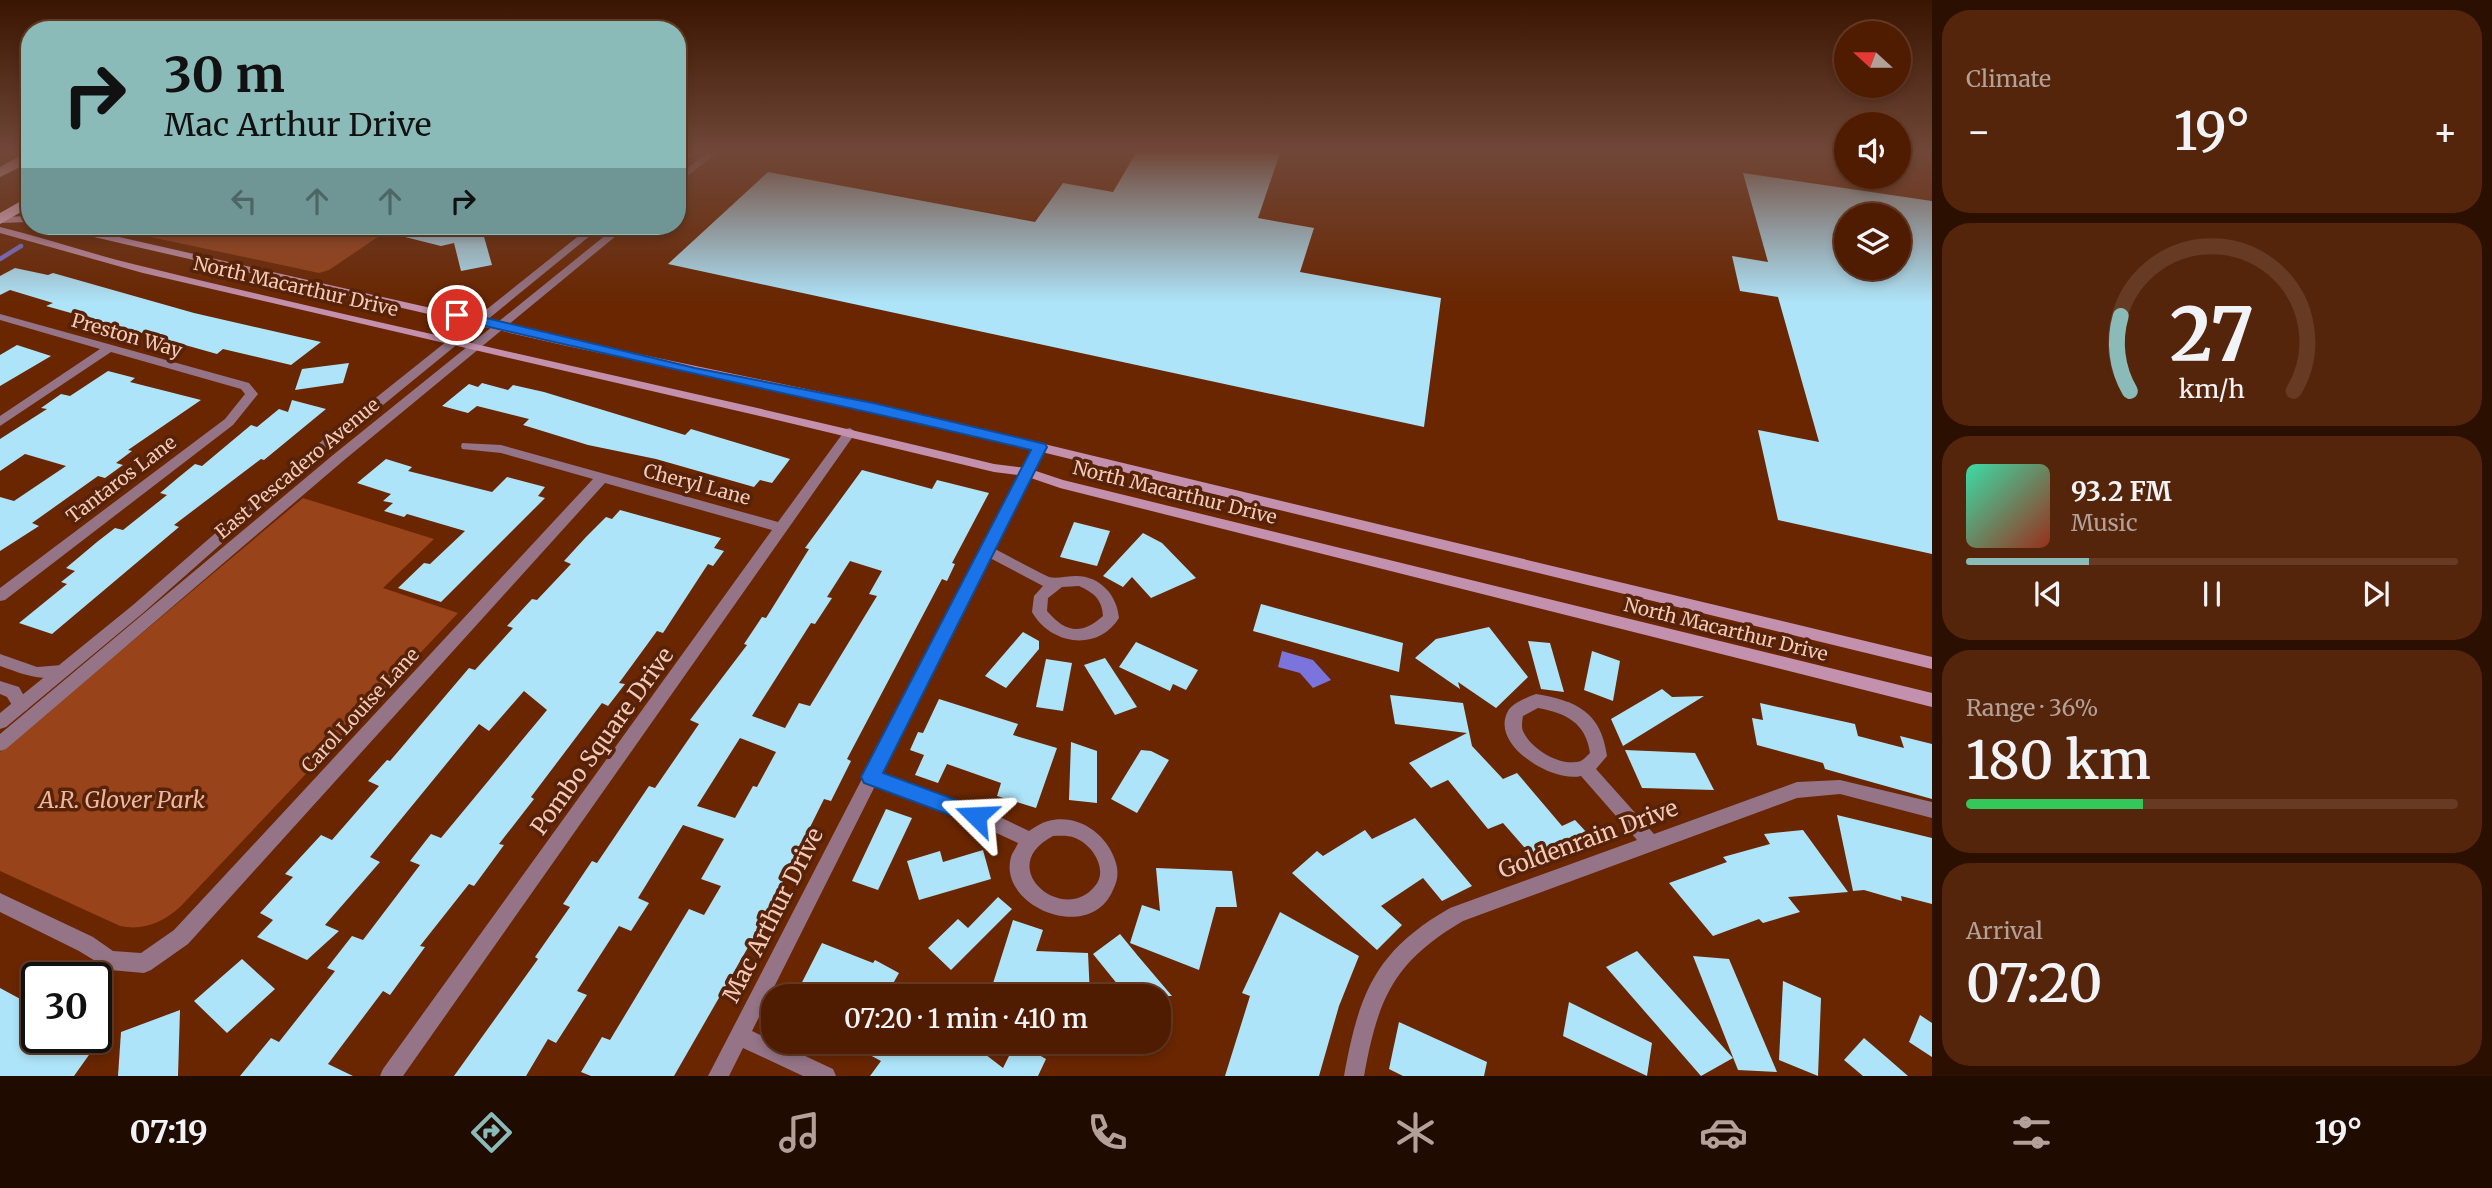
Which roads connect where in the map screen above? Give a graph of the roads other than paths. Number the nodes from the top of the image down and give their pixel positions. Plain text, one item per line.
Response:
1 (21, 206) edge
2 (21, 219) edge
3 (0, 220) edge
4 (0, 230) edge
5 (99, 235) edge
6 (586, 235) edge
7 (612, 235) edge
8 (0, 317) edge
9 (478, 321) junction
10 (500, 326) junction
11 (451, 342) junction
12 (474, 347) junction
13 (109, 348) junction
14 (244, 386) joint
15 (0, 422) edge
16 (850, 432) junction
17 (467, 446) dead end
18 (1040, 447) junction
19 (1027, 472) junction
20 (602, 478) junction
21 (782, 528) junction
22 (986, 550) junction
23 (1052, 585) junction
24 (0, 596) edge
25 (0, 660) edge
26 (1932, 663) edge
27 (62, 671) junction
28 (0, 687) edge
29 (1932, 700) edge
30 (21, 705) junction
31 (0, 722) edge
32 (0, 744) edge
33 (1585, 768) junction
34 (871, 777) junction
35 (1932, 810) edge
36 (1030, 840) junction
37 (1650, 842) junction
38 (0, 902) edge
39 (739, 1036) junction
40 (390, 1076) edge
41 (718, 1076) edge
42 (826, 1076) edge
43 (1354, 1076) edge

1 - 3 highway
2 - 3 main road
4 - 11 main road, North Macarthur Drive
5 - 9 main road, North Macarthur Drive
6 - 9 street, East Pescadero Avenue
7 - 10 street, East Pescadero Avenue
8 - 13 street, Preston Way
9 - 10 main road, North Macarthur Drive
9 - 11 street, East Pescadero Avenue
10 - 12 street, East Pescadero Avenue
10 - 18 main road, North Macarthur Drive
11 - 12 main road, North Macarthur Drive
11 - 27 street, East Pescadero Avenue
12 - 16 main road, North Macarthur Drive
12 - 32 street, East Pescadero Avenue
13 - 14 street, Preston Way
13 - 15 street
14 - 24 street, Tantaros Lane
16 - 19 main road, North Macarthur Drive
16 - 21 street, Pombo Square Drive
17 - 20 street, Cheryl Lane
18 - 19 street, Mac Arthur Drive
18 - 26 main road, North Macarthur Drive
19 - 22 street, Mac Arthur Drive
19 - 29 main road, North Macarthur Drive
20 - 21 street, Cheryl Lane
20 - 38 street, Carol Louise Lane
21 - 40 street, Pombo Square Drive
22 - 23 street
22 - 34 street, Mac Arthur Drive
23 - 23 street
25 - 27 street
27 - 30 street, East Pescadero Avenue
28 - 30 street
30 - 31 street, East Pescadero Avenue
33 - 33 street
33 - 37 street
34 - 36 street
34 - 39 street, Mac Arthur Drive
35 - 37 street, Goldenrain Drive
36 - 36 street
37 - 43 street, Goldenrain Drive
39 - 41 street, Mac Arthur Drive
39 - 42 street

